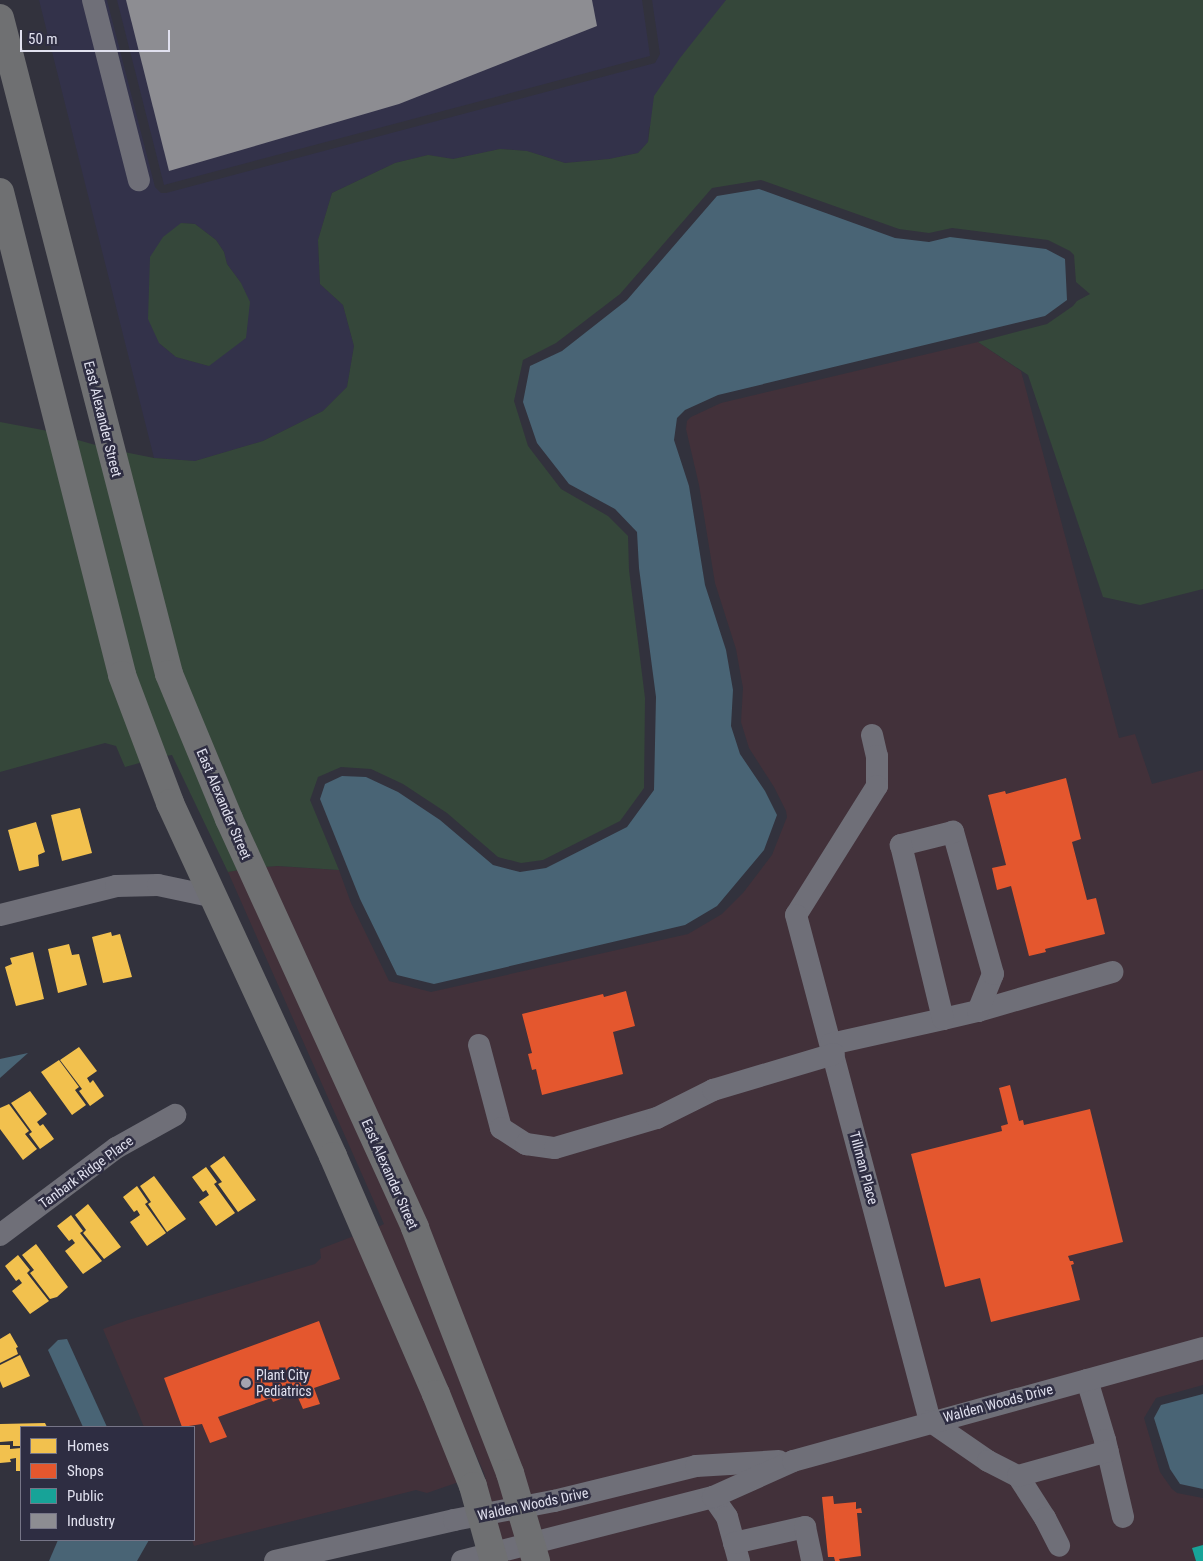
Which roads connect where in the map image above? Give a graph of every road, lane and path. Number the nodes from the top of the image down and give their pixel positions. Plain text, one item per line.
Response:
1 (93, 0) edge
2 (0, 18) edge
3 (139, 180) dead end
4 (0, 192) edge
5 (872, 735) dead end
6 (215, 897) junction
7 (0, 915) edge
8 (1112, 972) dead end
9 (978, 1011) junction
10 (943, 1019) junction
11 (479, 1045) dead end
12 (833, 1049) junction
13 (176, 1115) dead end
14 (0, 1235) edge
15 (1203, 1348) edge
16 (1087, 1380) junction
17 (930, 1422) junction
18 (1108, 1451) junction
19 (793, 1461) junction
20 (1018, 1476) junction
21 (713, 1497) junction
22 (520, 1507) junction
23 (481, 1515) junction
24 (1123, 1517) dead end
25 (1059, 1546) dead end
26 (534, 1552) edge
27 (736, 1552) edge
28 (493, 1557) edge
29 (275, 1561) edge
30 (462, 1561) edge
31 (812, 1561) edge

1 - 3 street
2 - 22 main road, East Alexander Street
4 - 6 main road
5 - 12 street, Tillman Place
6 - 7 street
6 - 23 main road
8 - 9 street
9 - 10 street
9 - 10 street
10 - 12 street
11 - 12 street
12 - 17 street, Tillman Place
13 - 14 street, Tanbark Ridge Place
15 - 16 street, Walden Woods Drive
16 - 17 street, Walden Woods Drive
16 - 18 street
17 - 19 street, Walden Woods Drive
17 - 20 street
18 - 20 street
18 - 24 street
19 - 21 street, Walden Woods Drive
19 - 22 street, Walden Woods Drive
20 - 25 street
21 - 26 street, Walden Woods Drive
21 - 27 street
22 - 23 street, Walden Woods Drive
22 - 26 main road, East Alexander Street
23 - 28 main road
23 - 29 street, Walden Woods Drive
26 - 28 street, Walden Woods Drive
27 - 31 street
28 - 30 street, Walden Woods Drive

